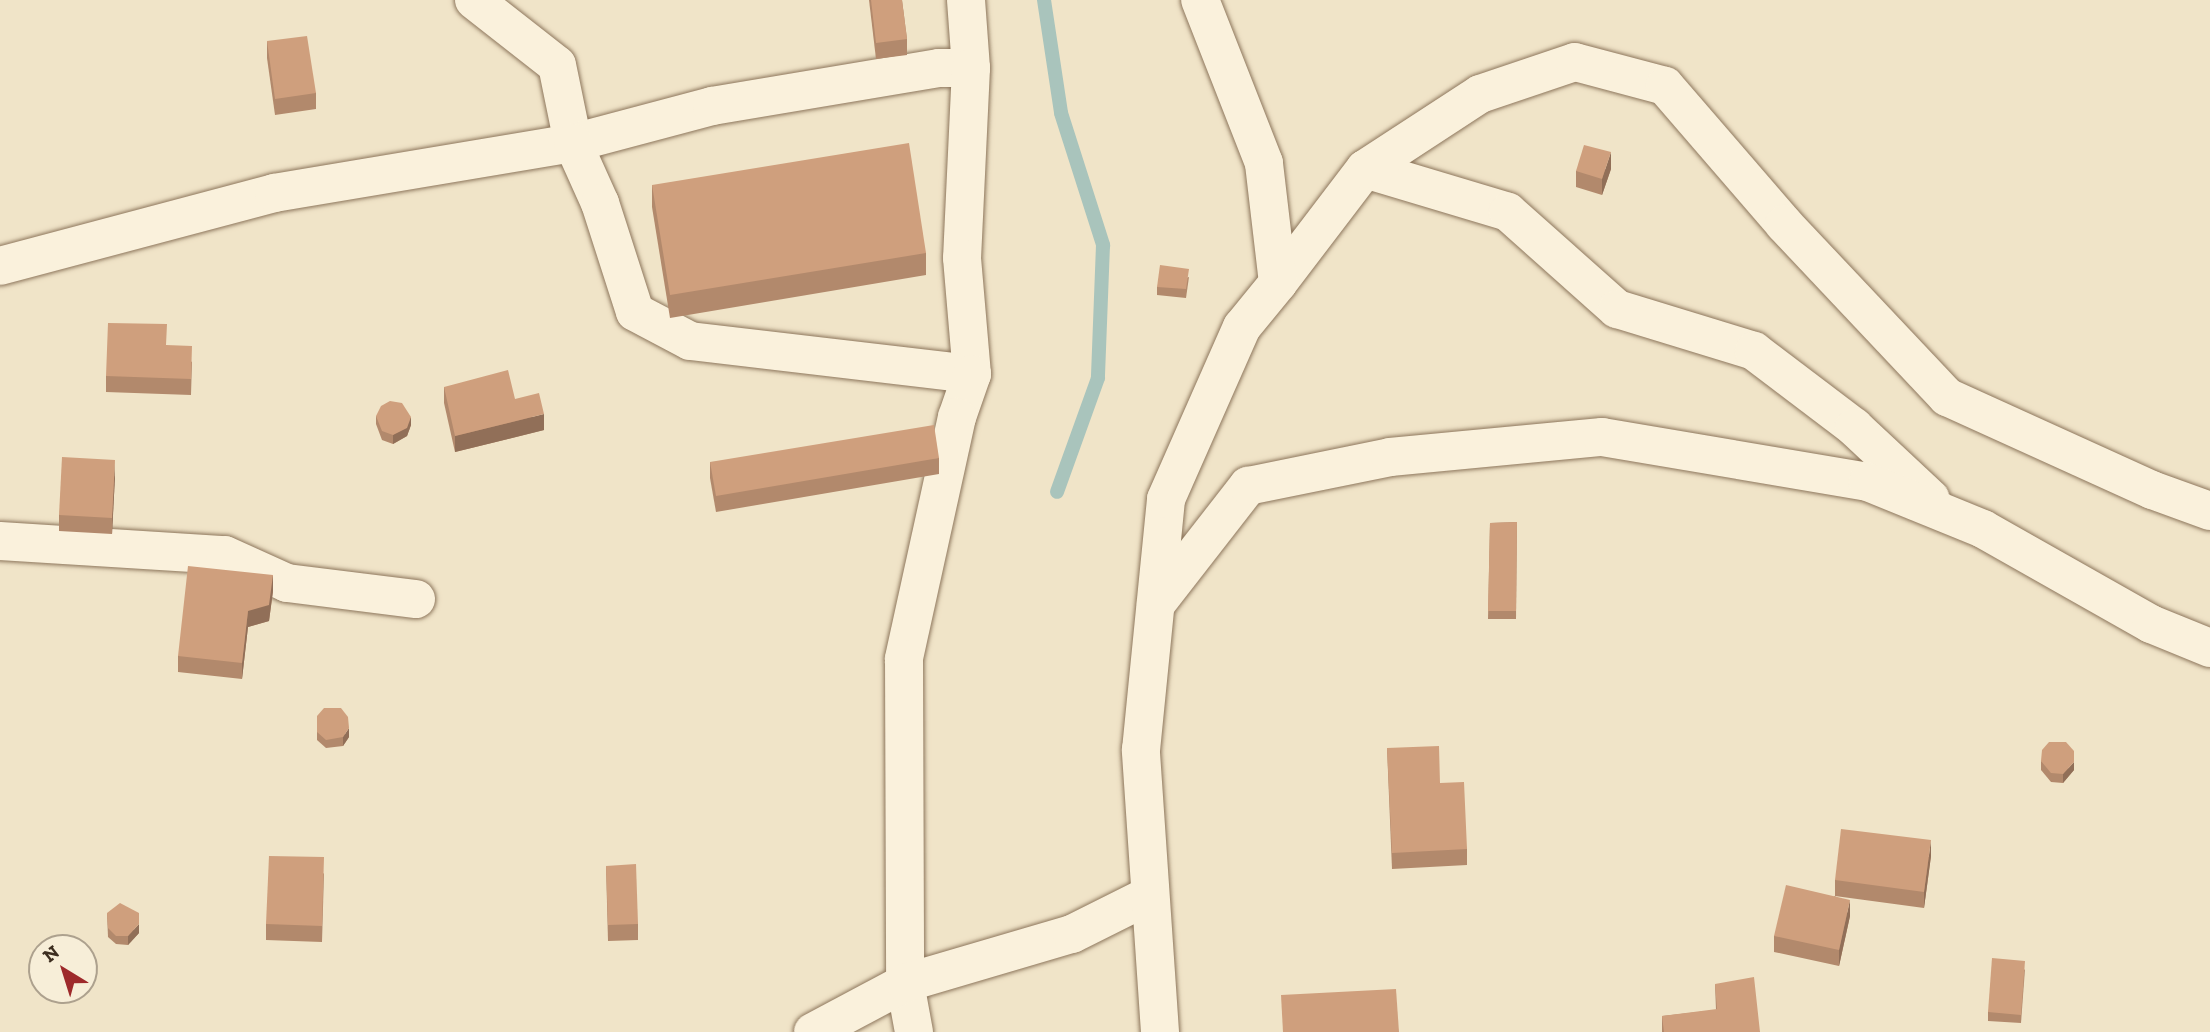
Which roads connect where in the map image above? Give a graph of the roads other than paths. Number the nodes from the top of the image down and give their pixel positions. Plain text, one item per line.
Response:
1 (474, 0) edge
2 (965, 0) edge
3 (1199, 0) edge
4 (971, 68) junction
5 (573, 143) junction
6 (1365, 169) junction
7 (0, 266) edge
8 (1278, 283) junction
9 (972, 374) junction
10 (2210, 511) edge
11 (1949, 515) junction
12 (0, 541) edge
13 (416, 599) dead end
14 (1156, 604) junction
15 (2210, 648) edge
16 (1148, 896) junction
17 (905, 983) junction
18 (813, 1032) edge
19 (914, 1032) edge
20 (1160, 1032) edge

1 - 5 street
2 - 4 street
3 - 8 street
4 - 5 street
4 - 9 street
5 - 7 street
5 - 9 street
6 - 8 street
6 - 10 street
6 - 11 street
8 - 14 street
9 - 17 street
11 - 14 street
11 - 15 street
12 - 13 street
14 - 16 street
16 - 17 street
16 - 20 street
17 - 18 street
17 - 19 street

